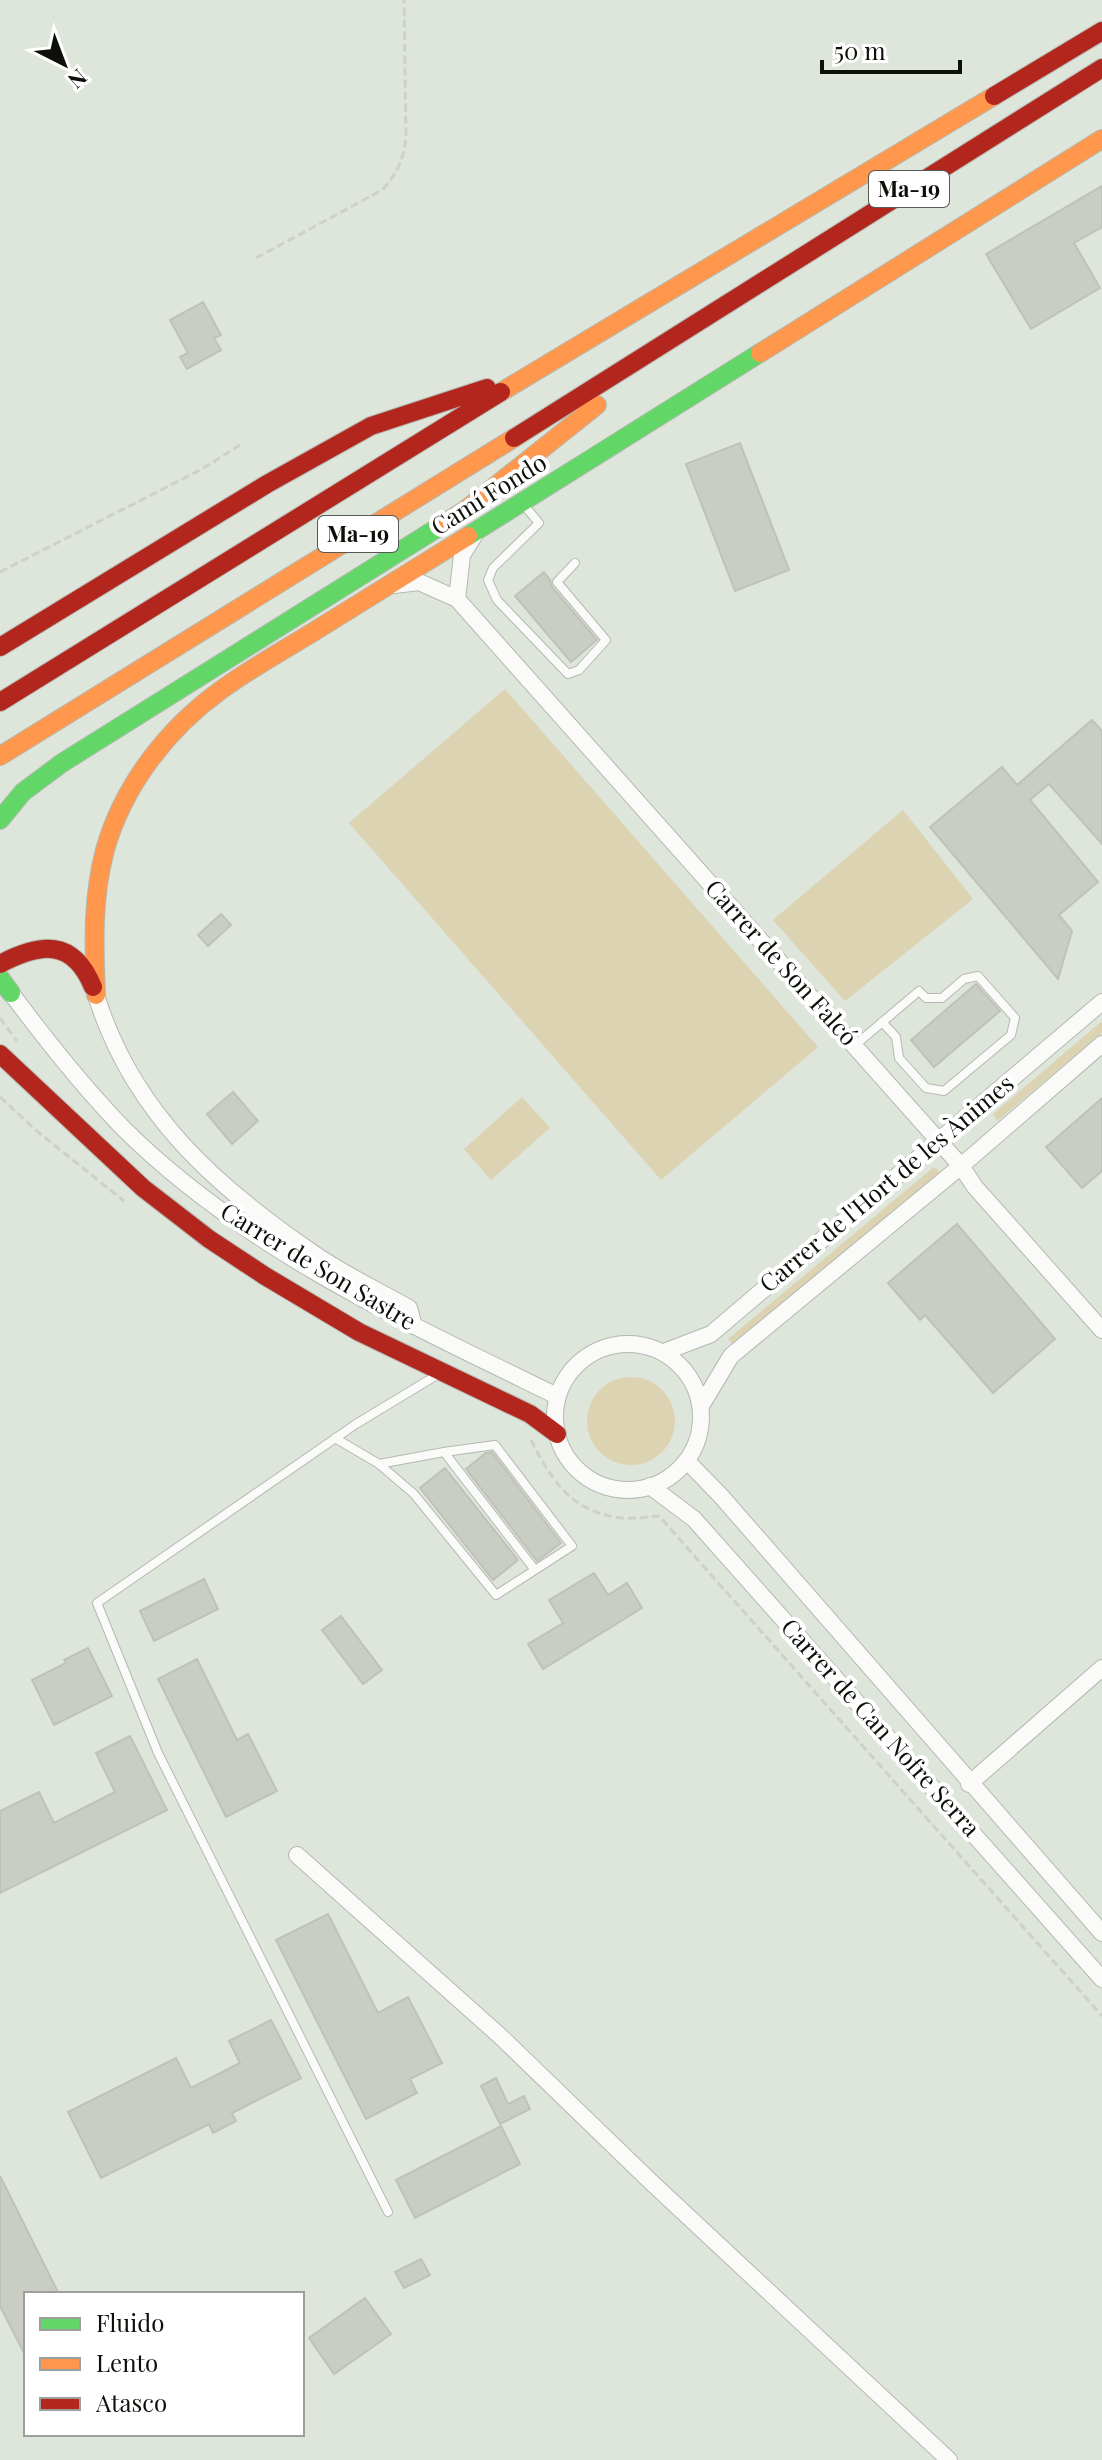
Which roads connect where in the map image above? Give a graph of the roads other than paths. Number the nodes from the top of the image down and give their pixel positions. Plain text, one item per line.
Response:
1 (1102, 31) edge
2 (1102, 68) edge
3 (1102, 139) edge
4 (716, 311) junction
5 (531, 374) junction
6 (522, 503) junction
7 (482, 528) junction
8 (575, 563) dead end
9 (383, 588) junction
10 (457, 599) junction
11 (0, 647) edge
12 (0, 702) edge
13 (0, 756) edge
14 (0, 820) edge
15 (4, 963) edge
16 (6, 986) edge
17 (96, 995) junction
18 (1102, 1002) edge
19 (882, 1022) junction
20 (1102, 1044) edge
21 (854, 1046) junction
22 (0, 1054) edge
23 (0, 1066) edge
24 (77, 1126) junction
25 (939, 1141) junction
26 (961, 1166) junction
27 (414, 1326) junction
28 (1102, 1330) edge
29 (664, 1352) junction
30 (441, 1372) junction
31 (557, 1396) junction
32 (701, 1406) junction
33 (557, 1434) junction
34 (335, 1438) junction
35 (444, 1452) junction
36 (687, 1461) junction
37 (379, 1464) junction
38 (650, 1486) junction
39 (535, 1570) junction
40 (1102, 1668) edge
41 (969, 1784) junction
42 (297, 1855) dead end
43 (1102, 1933) edge
44 (1102, 1979) edge
45 (388, 2212) dead end
46 (949, 2460) edge

1 - 5 main road, Ma-19
2 - 4 main road, Ma-19
3 - 6 main road, Camí Fondo
4 - 13 main road, Ma-19
4 - 14 main road
5 - 11 main road
5 - 12 main road, Ma-19
6 - 7 main road, Camí Fondo
6 - 8 lane
7 - 9 main road, Camí Fondo
7 - 10 street
9 - 10 street
9 - 17 main road, Camí Fondo
10 - 21 street, Carrer de Son Falcó
15 - 17 main road
16 - 27 street, Carrer de Son Sastre
17 - 27 street
18 - 25 street, Carrer de l'Hort de les Ànimes
19 - 19 lane
19 - 21 lane
20 - 26 street, Carrer de l'Hort de les Ànimes
21 - 25 street, Carrer de Son Falcó
22 - 24 main road
23 - 24 lane
24 - 30 main road
25 - 26 street, Carrer de Son Falcó
25 - 29 street, Carrer de l'Hort de les Ànimes
26 - 28 street, Carrer de Son Falcó
26 - 32 street, Carrer de l'Hort de les Ànimes
27 - 31 street, Carrer de Son Sastre
29 - 31 street
29 - 32 street
30 - 33 main road
30 - 34 lane
31 - 33 street
32 - 36 street
33 - 38 street
34 - 37 lane
34 - 45 lane
35 - 37 lane
35 - 39 lane
35 - 39 lane
36 - 38 street
36 - 41 street, Carrer de Can Nofre Serra
37 - 39 lane
38 - 44 street, Carrer de Can Nofre Serra
40 - 41 street
41 - 43 street, Carrer de Can Nofre Serra
42 - 46 street

